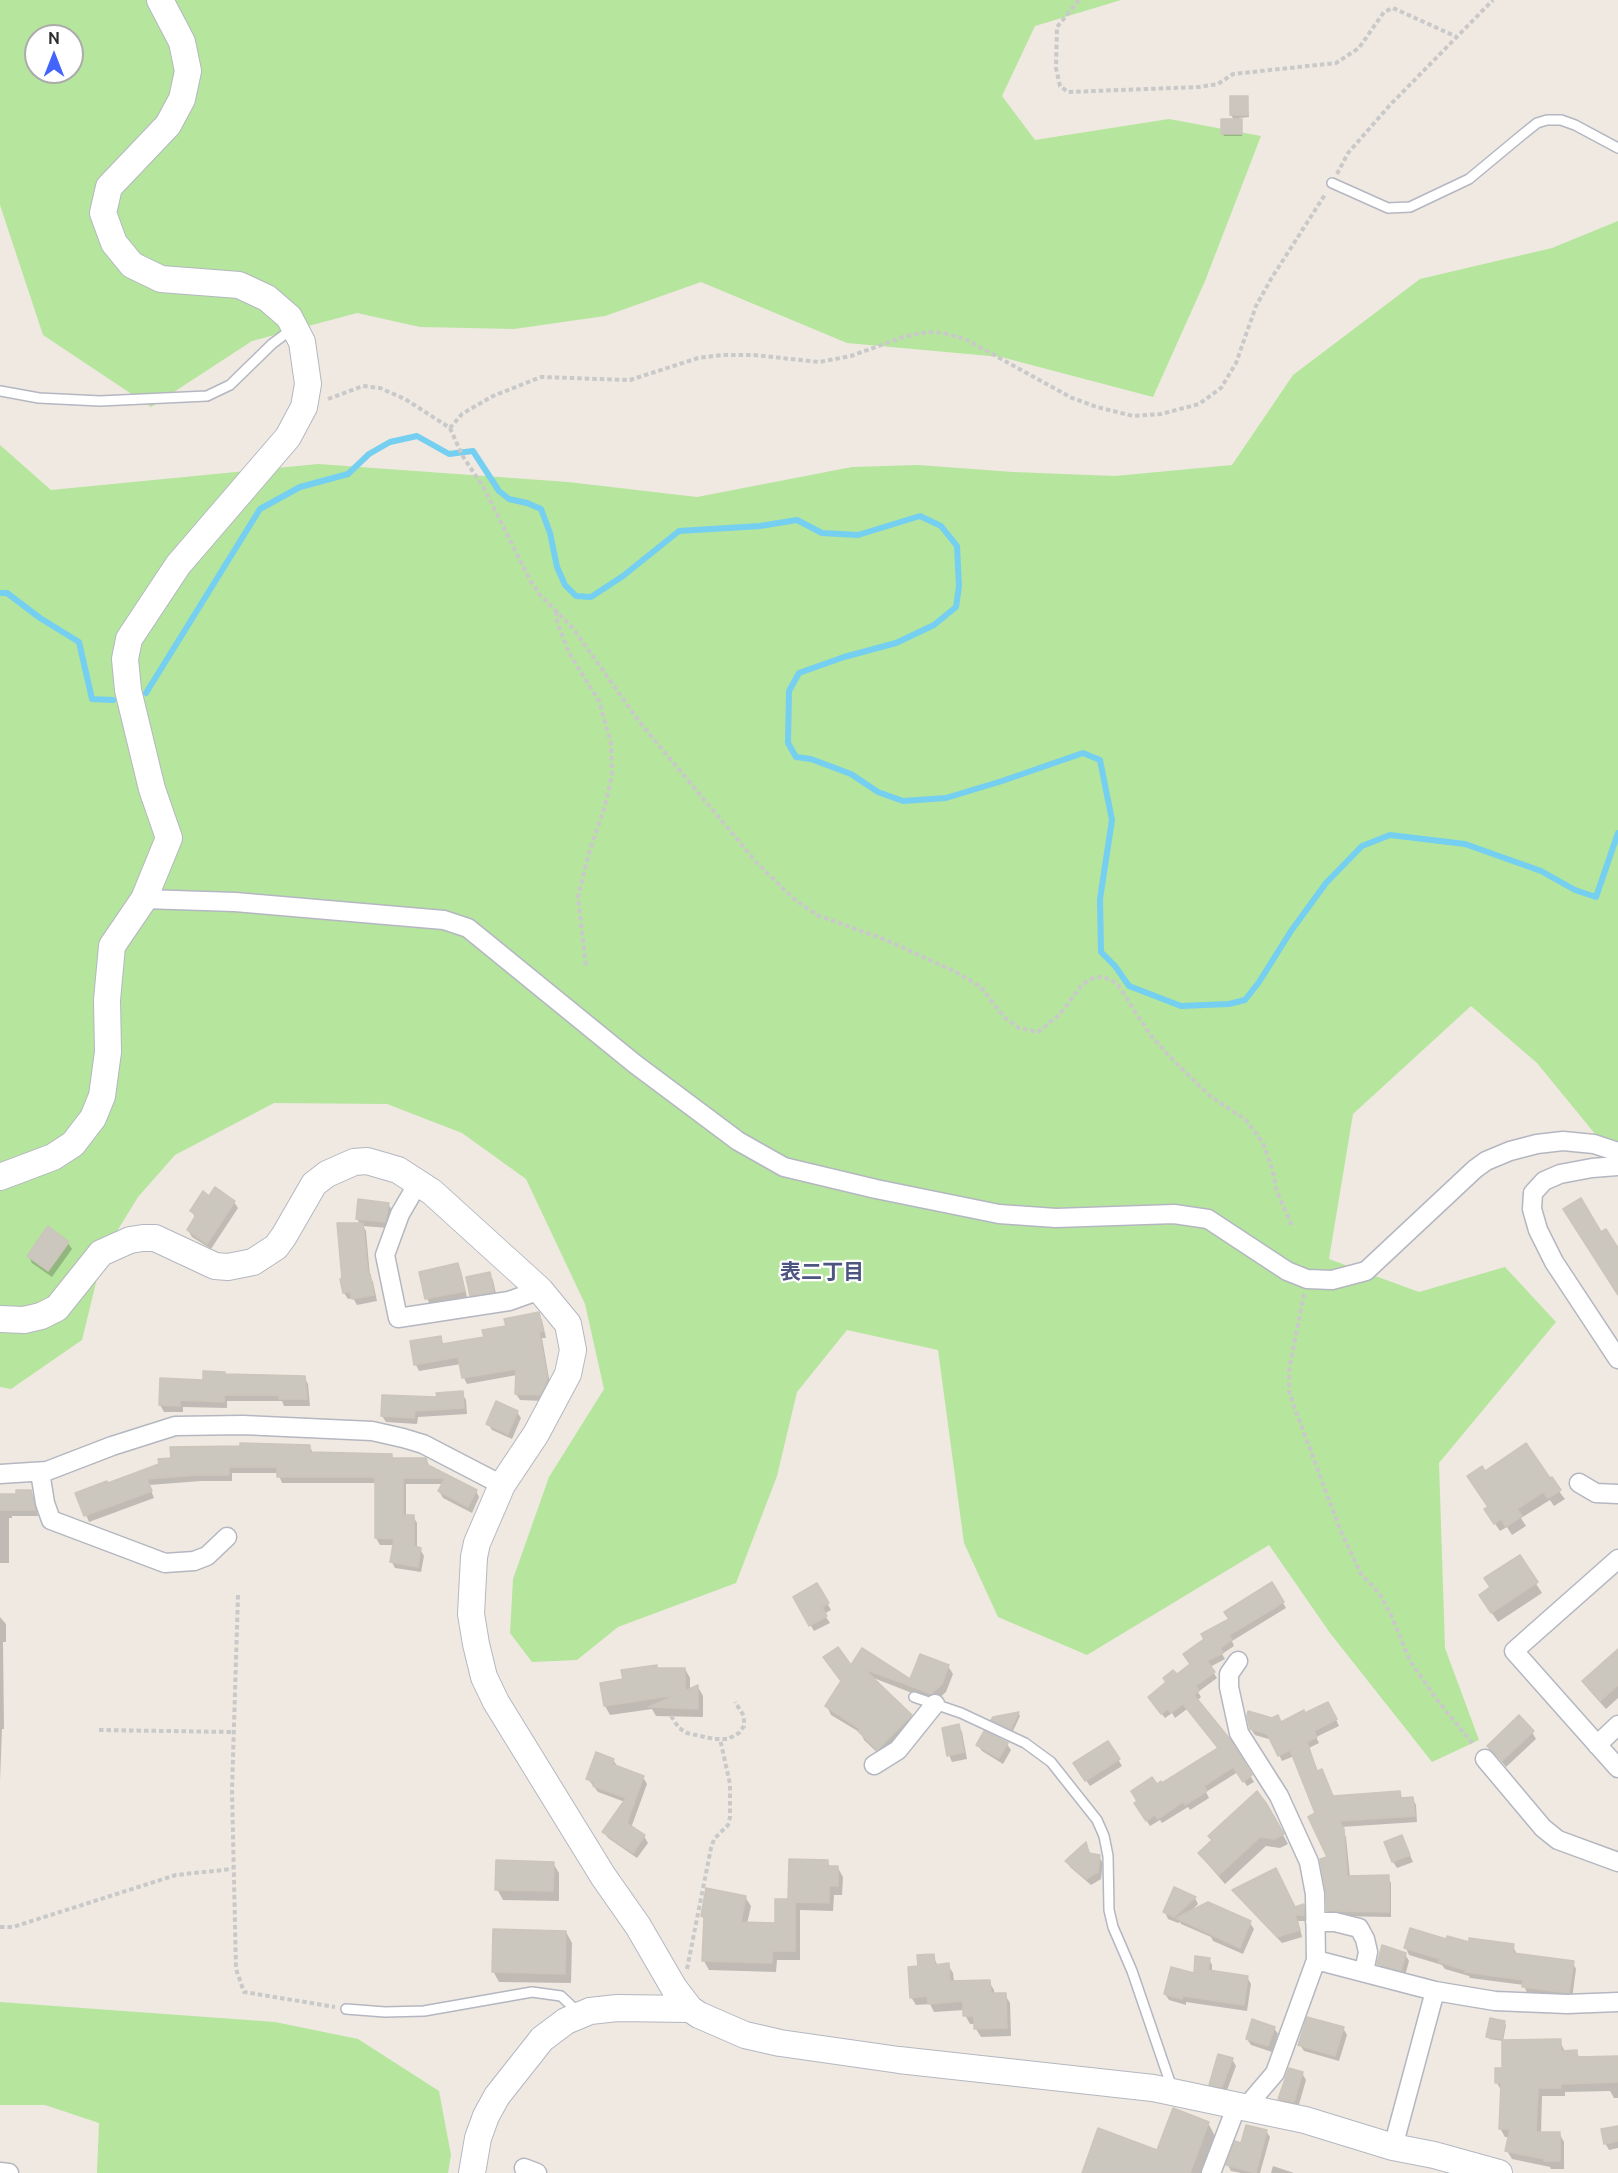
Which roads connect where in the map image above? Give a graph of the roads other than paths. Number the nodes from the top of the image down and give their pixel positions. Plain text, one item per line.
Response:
1 (160, 0) edge
2 (1618, 148) edge
3 (1332, 183) road end
4 (294, 327) junction
5 (0, 391) edge
6 (144, 899) junction
7 (1618, 1152) edge
8 (1618, 1166) edge
9 (0, 1177) edge
10 (418, 1183) junction
11 (540, 1290) junction
12 (0, 1319) edge
13 (1618, 1359) edge
14 (40, 1472) junction
15 (0, 1474) edge
16 (1579, 1483) dead end
17 (502, 1485) junction
18 (1618, 1494) edge
19 (227, 1537) dead end
20 (1618, 1559) edge
21 (1238, 1661) dead end
22 (914, 1697) dead end
23 (935, 1704) junction
24 (1618, 1725) edge
25 (1597, 1745) junction
26 (1485, 1759) road end
27 (874, 1765) dead end
28 (1618, 1768) edge
29 (1618, 1862) edge
30 (1315, 1922) junction
31 (1316, 1960) junction
32 (1364, 1972) junction
33 (1435, 1991) junction
34 (1618, 2002) edge
35 (690, 2008) junction
36 (346, 2009) road end
37 (580, 2015) junction
38 (1174, 2092) junction
39 (1241, 2106) junction
40 (1393, 2147) junction
41 (0, 2172) edge
42 (9, 2173) edge
43 (472, 2173) edge
44 (1211, 2173) edge
45 (1499, 2173) edge

1 - 4 street
2 - 3 lane
4 - 5 lane
4 - 6 street
6 - 7 street
6 - 9 street
8 - 13 street
10 - 11 street
10 - 11 street
10 - 12 street
11 - 17 street
14 - 15 street
14 - 17 street
14 - 19 street
16 - 18 street
17 - 35 street
20 - 25 street
21 - 30 street
22 - 23 lane
23 - 27 street
23 - 38 lane
24 - 25 street
25 - 28 street
26 - 29 street
30 - 31 street
30 - 32 street
31 - 32 street
31 - 39 street
32 - 33 street
33 - 34 street
33 - 40 street
35 - 37 street
35 - 38 street
36 - 37 lane
37 - 43 street
38 - 39 street
39 - 40 street
39 - 44 street
40 - 45 street
41 - 42 street

